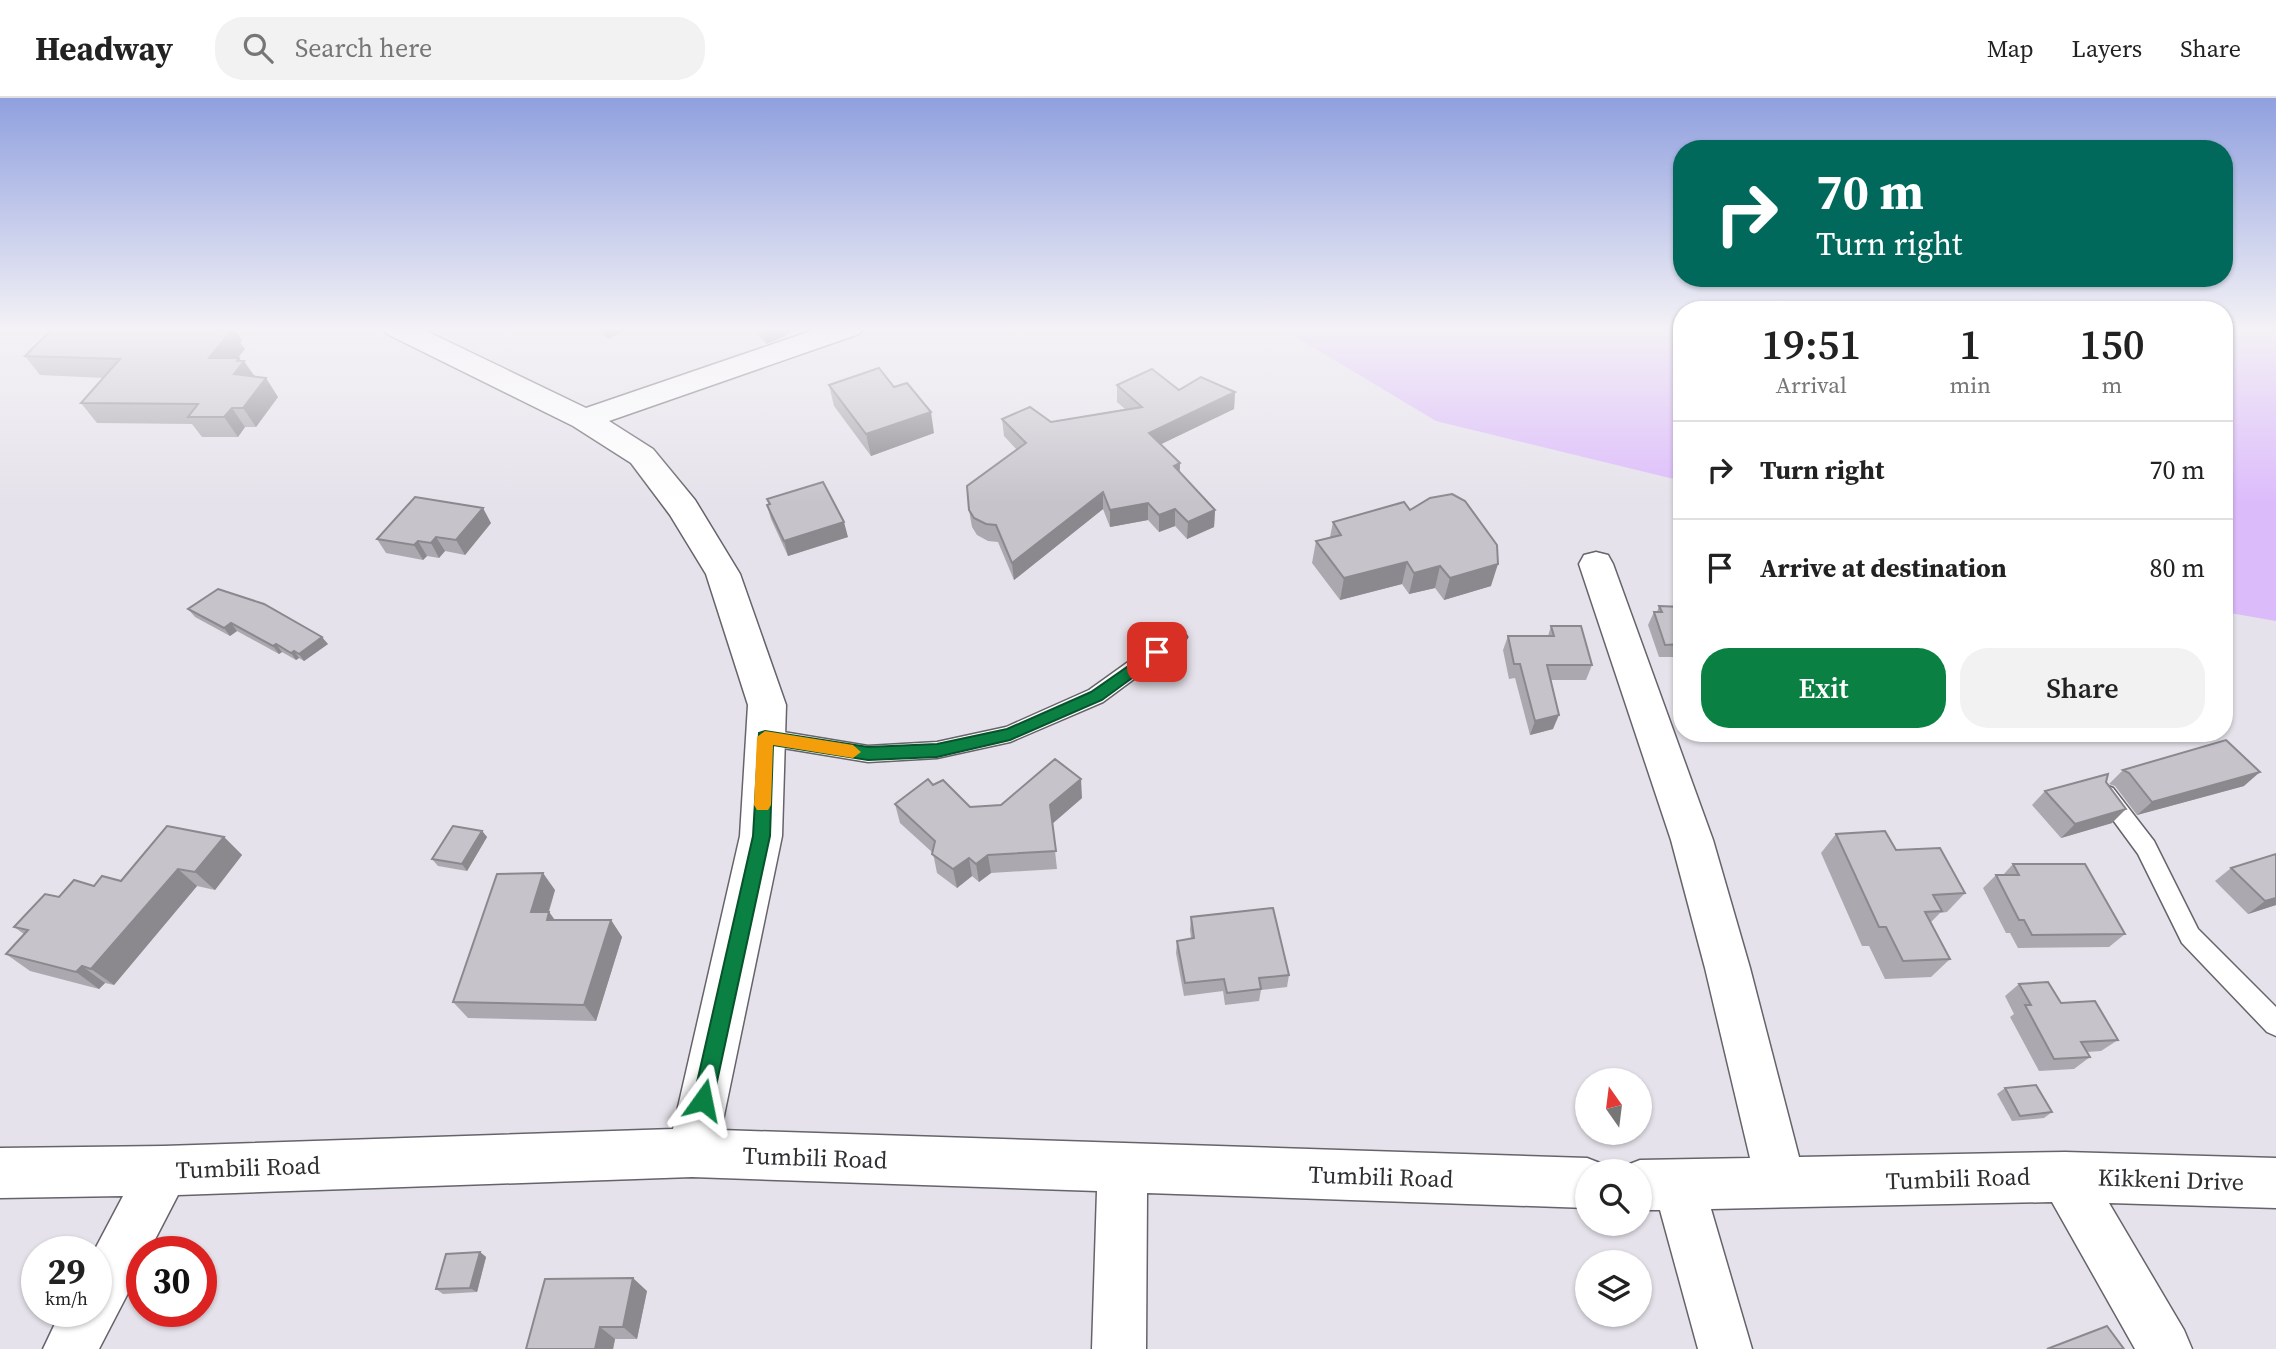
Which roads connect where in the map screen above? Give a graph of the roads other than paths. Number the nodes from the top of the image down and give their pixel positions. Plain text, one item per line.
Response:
1 (517, 386) edge
2 (679, 386) edge
3 (584, 419) junction
4 (1596, 564) dead end
5 (1177, 637) dead end
6 (765, 737) junction
7 (2105, 794) edge
8 (2276, 1024) edge
9 (692, 1153) junction
10 (1122, 1169) junction
11 (164, 1171) junction
12 (0, 1173) edge
13 (2066, 1177) junction
14 (1575, 1183) edge
15 (2276, 1183) edge
16 (1781, 1184) junction
17 (1659, 1186) edge
18 (112, 1270) edge
19 (82, 1327) edge
20 (70, 1349) edge
21 (1119, 1349) edge
22 (1725, 1349) edge
23 (2165, 1349) edge

1 - 3 street
2 - 3 street
3 - 6 street
4 - 16 street
5 - 6 lane
6 - 9 street
7 - 8 lane
9 - 10 street, Tumbili Road
9 - 11 street, Tumbili Road
10 - 14 street, Tumbili Road
10 - 21 street
11 - 12 street, Tumbili Road
11 - 18 street
13 - 15 street, Kikkeni Drive
13 - 16 street, Tumbili Road
13 - 23 street
16 - 17 street, Tumbili Road
17 - 22 street
19 - 20 street

